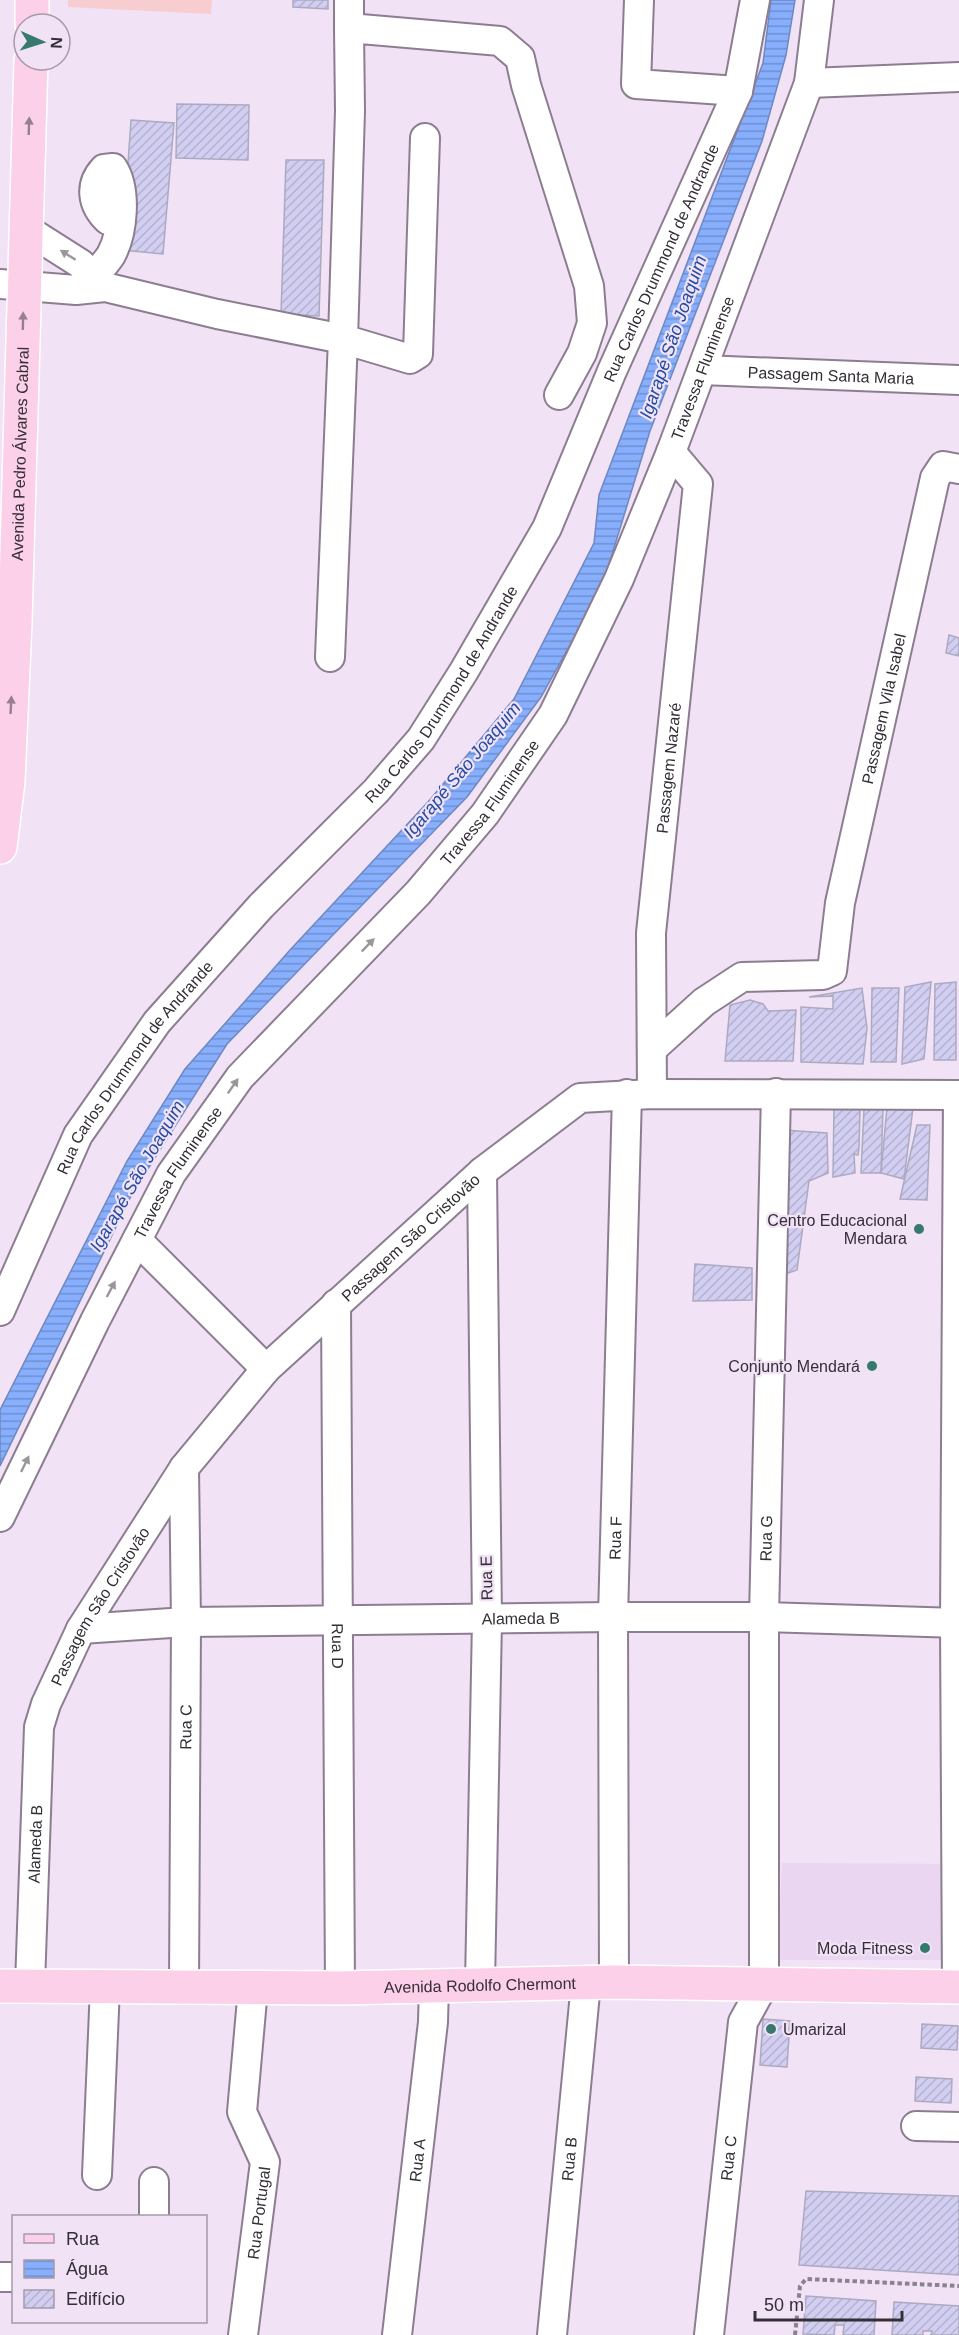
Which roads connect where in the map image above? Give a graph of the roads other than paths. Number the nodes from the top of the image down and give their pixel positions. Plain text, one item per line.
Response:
1 (349, 0) edge
2 (639, 0) edge
3 (755, 0) edge
4 (819, 0) edge
5 (349, 28) junction
6 (31, 72) edge
7 (959, 77) edge
8 (809, 83) junction
9 (738, 91) junction
10 (424, 138) dead end
11 (120, 222) dead end
12 (26, 229) junction
13 (99, 282) junction
14 (12, 285) edge
15 (343, 339) junction
16 (702, 370) junction
17 (959, 380) edge
18 (559, 395) dead end
19 (671, 452) junction
20 (959, 469) edge
21 (330, 657) dead end
22 (0, 846) edge
23 (636, 995) dead end
24 (652, 1049) junction
25 (640, 1094) junction
26 (776, 1094) junction
27 (959, 1095) edge
28 (482, 1172) junction
29 (137, 1240) junction
30 (336, 1304) junction
31 (0, 1311) edge
32 (266, 1369) junction
33 (184, 1468) junction
34 (0, 1517) edge
35 (613, 1617) junction
36 (764, 1617) junction
37 (336, 1619) junction
38 (487, 1620) junction
39 (186, 1622) junction
40 (957, 1623) edge
41 (81, 1629) junction
42 (46, 1704) joint
43 (600, 1982) junction
44 (480, 1984) junction
45 (764, 1984) junction
46 (434, 1985) junction
47 (15, 1986) edge
48 (105, 1987) junction
49 (958, 1987) edge
50 (184, 1988) junction
51 (253, 1988) junction
52 (340, 1988) junction
53 (916, 2126) dead end
54 (959, 2127) edge
55 (97, 2175) dead end
56 (154, 2182) dead end
57 (154, 2215) edge
58 (243, 2335) edge
59 (397, 2335) edge
60 (552, 2335) edge
61 (709, 2335) edge

1 - 5 street
2 - 9 street
3 - 9 street, Rua Carlos Drummond de Andrande
4 - 8 street, Travessa Fluminense
5 - 15 street
5 - 18 street
12 -> 6 main road, Avenida Pedro Álvares Cabral
7 - 8 street
8 - 16 street, Travessa Fluminense
9 - 31 street, Rua Carlos Drummond de Andrande
10 - 15 street
11 - 13 street
13 -> 12 street
12 - 14 main road, Avenida Pedro Álvares Cabral
13 - 14 street
13 - 15 street
22 -> 14 main road, Avenida Pedro Álvares Cabral
15 - 21 street
16 - 17 street, Passagem Santa Maria
16 - 19 street, Travessa Fluminense
19 - 24 street, Passagem Nazaré
29 -> 19 street, Travessa Fluminense
20 - 24 street, Passagem Vila Isabel
23 - 25 street
24 - 25 street, Passagem Nazaré
25 - 26 street, Passagem São Cristovão
25 - 28 street, Passagem São Cristovão
25 - 35 street, Rua F
26 - 27 street, Passagem São Cristovão
26 - 36 street, Rua G
27 - 40 street
28 - 30 street, Passagem São Cristovão
28 - 38 street, Rua E
29 - 32 street
34 -> 29 street, Travessa Fluminense
30 - 32 street, Passagem São Cristovão
30 - 37 street, Rua D
32 - 33 street, Passagem São Cristovão
33 - 39 street, Rua C
33 - 41 street, Passagem São Cristovão
35 - 36 street, Alameda B
35 - 38 street, Alameda B
35 - 43 street, Rua F
36 - 40 street, Alameda B
36 - 45 street, Rua G
37 - 38 street, Alameda B
37 - 39 street, Alameda B
37 - 52 street, Rua D
38 - 44 street, Rua E
39 - 41 street, Alameda B
39 - 50 street, Rua C
40 - 49 street
41 - 42 street, Passagem São Cristovão
42 - 47 street, Alameda B
43 - 44 main road, Avenida Rodolfo Chermont
43 - 45 main road, Avenida Rodolfo Chermont
43 - 60 street, Rua B
44 - 46 main road, Avenida Rodolfo Chermont
45 - 49 main road, Avenida Rodolfo Chermont
45 - 61 street, Rua C
46 - 52 main road, Avenida Rodolfo Chermont
46 - 59 street, Rua A
47 - 48 main road, Avenida Rodolfo Chermont
48 - 50 main road, Avenida Rodolfo Chermont
48 - 55 street
50 - 51 main road, Avenida Rodolfo Chermont
51 - 52 main road, Avenida Rodolfo Chermont
51 - 58 street, Rua Portugal
53 - 54 street
56 - 57 street

